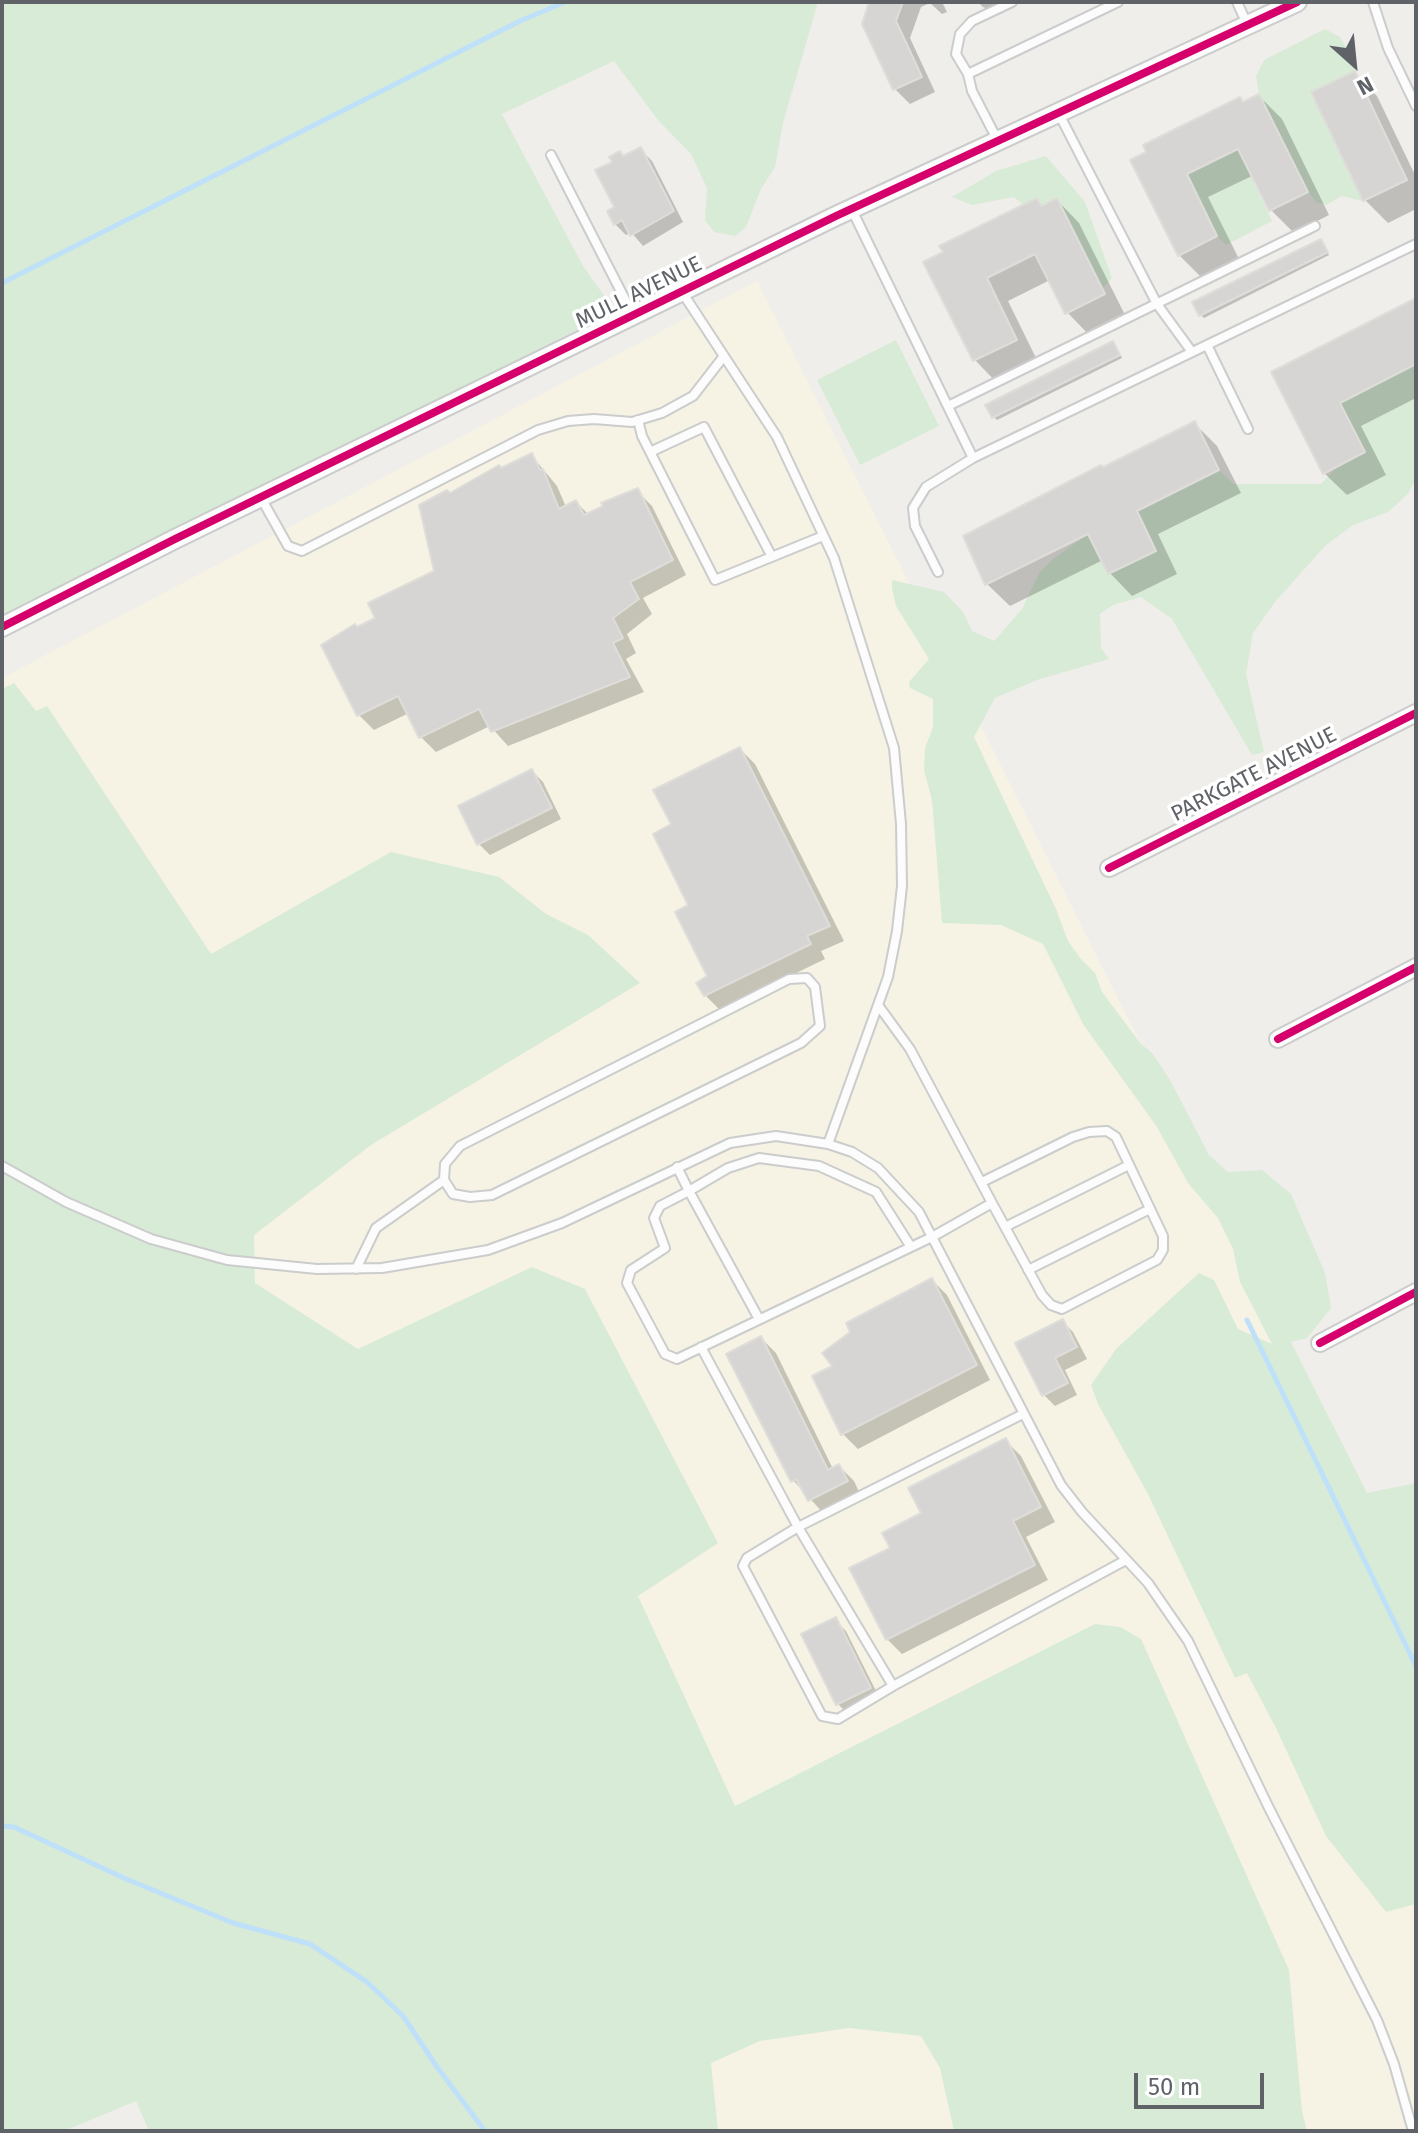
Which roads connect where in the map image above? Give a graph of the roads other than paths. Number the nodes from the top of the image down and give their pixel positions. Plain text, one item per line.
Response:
1 (1012, 2) edge
2 (1118, 2) edge
3 (1237, 2) edge
4 (1297, 2) edge
5 (1373, 2) edge
6 (1247, 25) junction
7 (968, 74) junction
8 (1416, 106) edge
9 (1059, 113) junction
10 (998, 142) junction
11 (551, 155) dead end
12 (852, 209) junction
13 (1315, 226) dead end
14 (1416, 244) edge
15 (682, 292) junction
16 (1157, 304) junction
17 (633, 315) junction
18 (1207, 345) junction
19 (1192, 352) junction
20 (724, 356) junction
21 (948, 406) junction
22 (638, 420) junction
23 (1248, 429) dead end
24 (650, 452) junction
25 (973, 458) junction
26 (261, 498) junction
27 (823, 536) junction
28 (772, 557) junction
29 (938, 572) dead end
30 (2, 627) edge
31 (1416, 713) edge
32 (1109, 868) dead end
33 (1416, 967) edge
34 (878, 1005) junction
35 (1278, 1039) dead end
36 (828, 1144) junction
37 (1129, 1165) junction
38 (2, 1166) edge
39 (677, 1167) junction
40 (444, 1180) junction
41 (982, 1182) junction
42 (689, 1191) junction
43 (992, 1203) junction
44 (1150, 1209) junction
45 (1005, 1227) junction
46 (932, 1237) junction
47 (911, 1247) junction
48 (356, 1269) junction
49 (1028, 1270) junction
50 (1416, 1292) edge
51 (759, 1319) junction
52 (1320, 1343) dead end
53 (701, 1347) junction
54 (1023, 1414) junction
55 (798, 1527) junction
56 (1126, 1560) junction
57 (893, 1686) junction
58 (1413, 2131) edge

1 - 7 lane
2 - 7 lane
3 - 6 lane
4 - 6 street, MULL AVENUE
5 - 8 lane
6 - 9 street, MULL AVENUE
7 - 10 lane
9 - 10 street, MULL AVENUE
9 - 16 lane
10 - 12 street, MULL AVENUE
11 - 17 lane
12 - 15 street, MULL AVENUE
12 - 21 lane
13 - 16 lane
14 - 18 lane
15 - 17 street, MULL AVENUE
15 - 20 lane
16 - 19 lane
16 - 21 lane
17 - 26 street, MULL AVENUE
18 - 19 lane
18 - 23 lane
19 - 25 lane
20 - 22 lane
20 - 27 lane
21 - 25 lane
22 - 24 lane
22 - 26 lane
24 - 28 lane
24 - 28 lane
25 - 29 lane
26 - 30 street, MULL AVENUE
27 - 28 lane
27 - 34 lane
31 - 32 street, PARKGATE AVENUE
33 - 35 street
34 - 36 lane
34 - 41 lane
36 - 39 lane
36 - 46 lane
37 - 41 lane
37 - 44 lane
37 - 45 lane
38 - 48 lane
39 - 42 lane
39 - 48 lane
40 - 40 lane
40 - 48 lane
41 - 43 lane
42 - 47 lane
42 - 51 lane
42 - 53 lane
43 - 45 lane
43 - 46 lane
44 - 49 lane
44 - 49 lane
45 - 49 lane
46 - 47 lane
46 - 54 lane
47 - 51 lane
50 - 52 street
51 - 53 lane
53 - 55 lane
54 - 55 lane
54 - 56 lane
55 - 57 lane
55 - 57 lane
56 - 57 lane
56 - 58 lane

